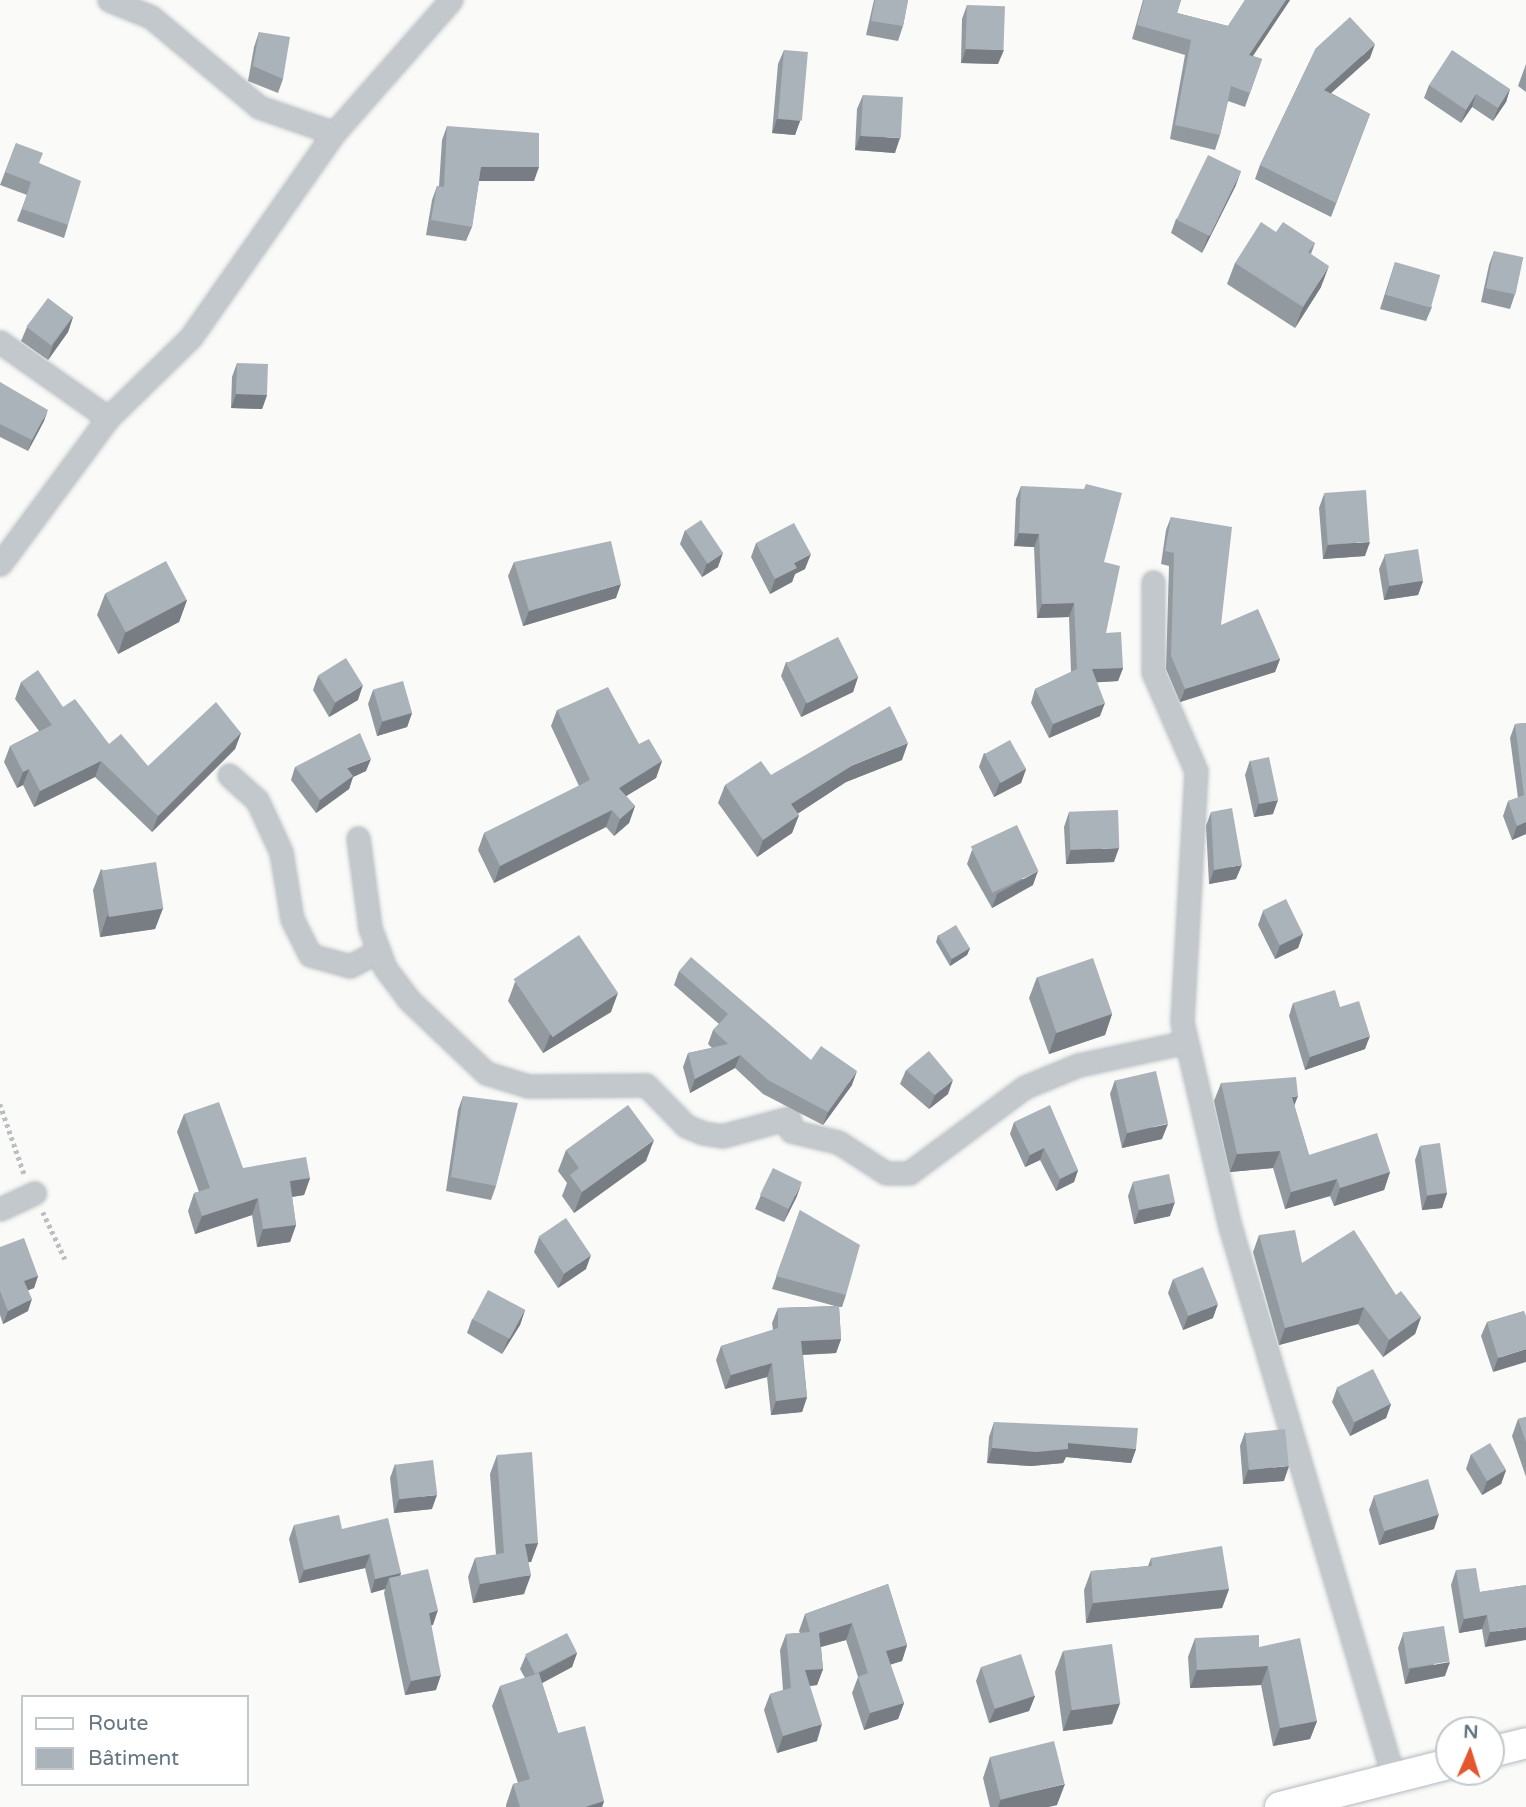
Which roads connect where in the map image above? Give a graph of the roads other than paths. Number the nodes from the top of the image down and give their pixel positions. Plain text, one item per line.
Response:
1 (109, 0) edge
2 (451, 0) edge
3 (334, 133) junction
4 (0, 342) edge
5 (108, 418) junction
6 (0, 564) edge
7 (1153, 582) dead end
8 (229, 775) dead end
9 (358, 838) dead end
10 (376, 951) junction
11 (1186, 1042) junction
12 (34, 1193) dead end
13 (0, 1209) edge
14 (1526, 1743) edge
15 (1505, 1748) edge
16 (1435, 1768) edge
17 (1394, 1779) junction
18 (1296, 1805) edge

1 - 3 street
2 - 3 street
3 - 5 street
4 - 5 street
5 - 6 street
7 - 11 street
8 - 10 street
9 - 10 street
10 - 11 street
11 - 17 street
12 - 13 street
14 - 15 main road
16 - 17 main road
17 - 18 main road

